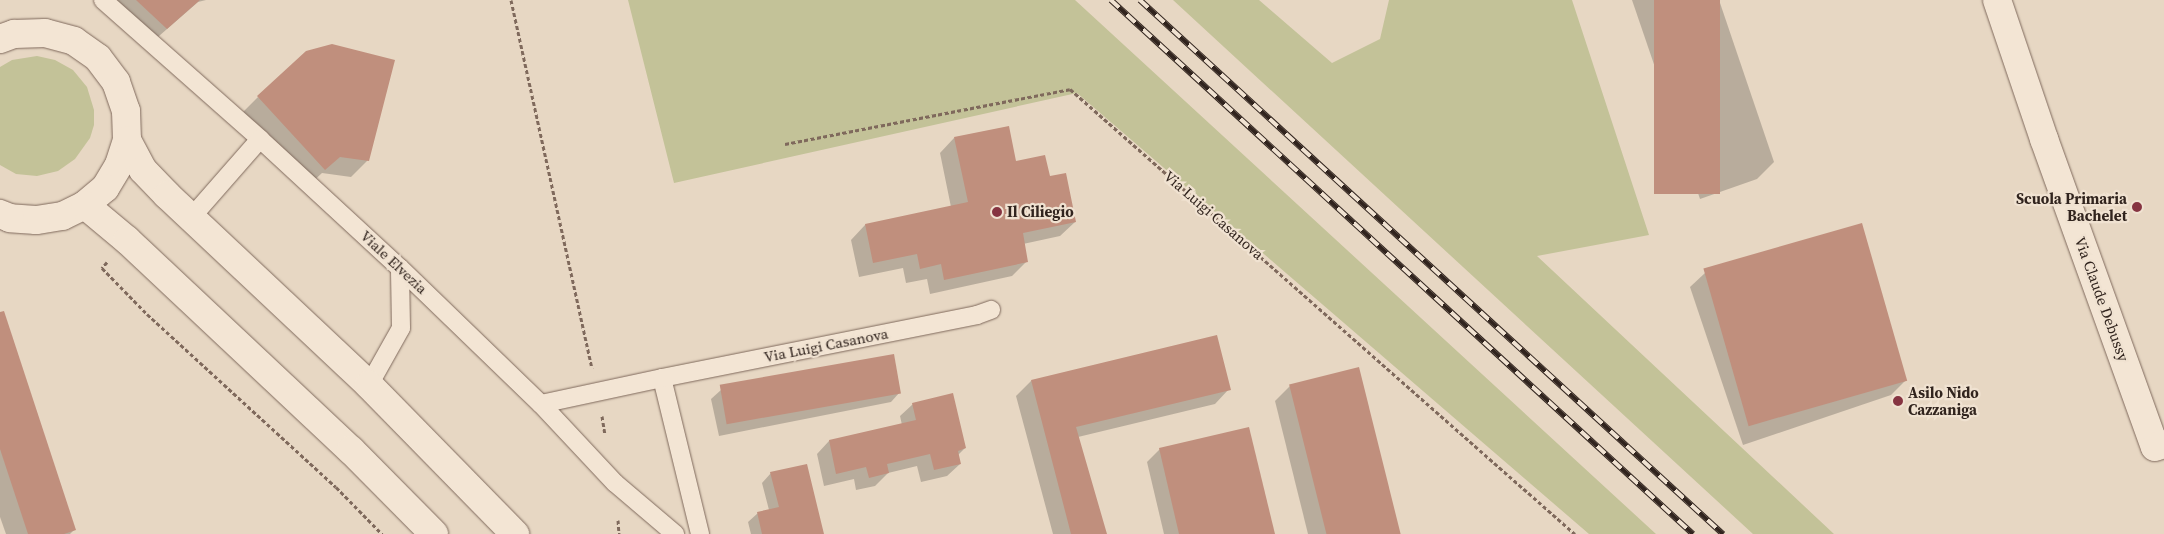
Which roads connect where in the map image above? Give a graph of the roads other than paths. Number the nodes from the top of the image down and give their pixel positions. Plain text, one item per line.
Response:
1 (103, 0) edge
2 (1998, 0) edge
3 (5, 32) edge
4 (260, 139) junction
5 (127, 140) junction
6 (85, 205) junction
7 (0, 214) edge
8 (190, 219) junction
9 (400, 268) junction
10 (991, 310) dead end
11 (662, 378) junction
12 (369, 385) junction
13 (541, 404) junction
14 (2164, 444) edge
15 (434, 534) edge
16 (515, 534) edge
17 (675, 534) edge
18 (700, 534) edge

1 - 4 lane, Viale Elvezia
2 - 14 main road, Via Claude Debussy
3 - 5 main road
4 - 8 lane
4 - 9 lane, Viale Elvezia
5 - 6 main road
5 - 8 main road
6 - 7 main road
6 - 15 main road
8 - 12 main road
9 - 12 lane
9 - 13 lane, Viale Elvezia
10 - 11 lane, Via Luigi Casanova
11 - 13 lane, Via Luigi Casanova
11 - 18 lane
12 - 16 main road
13 - 17 lane, Viale Elvezia

